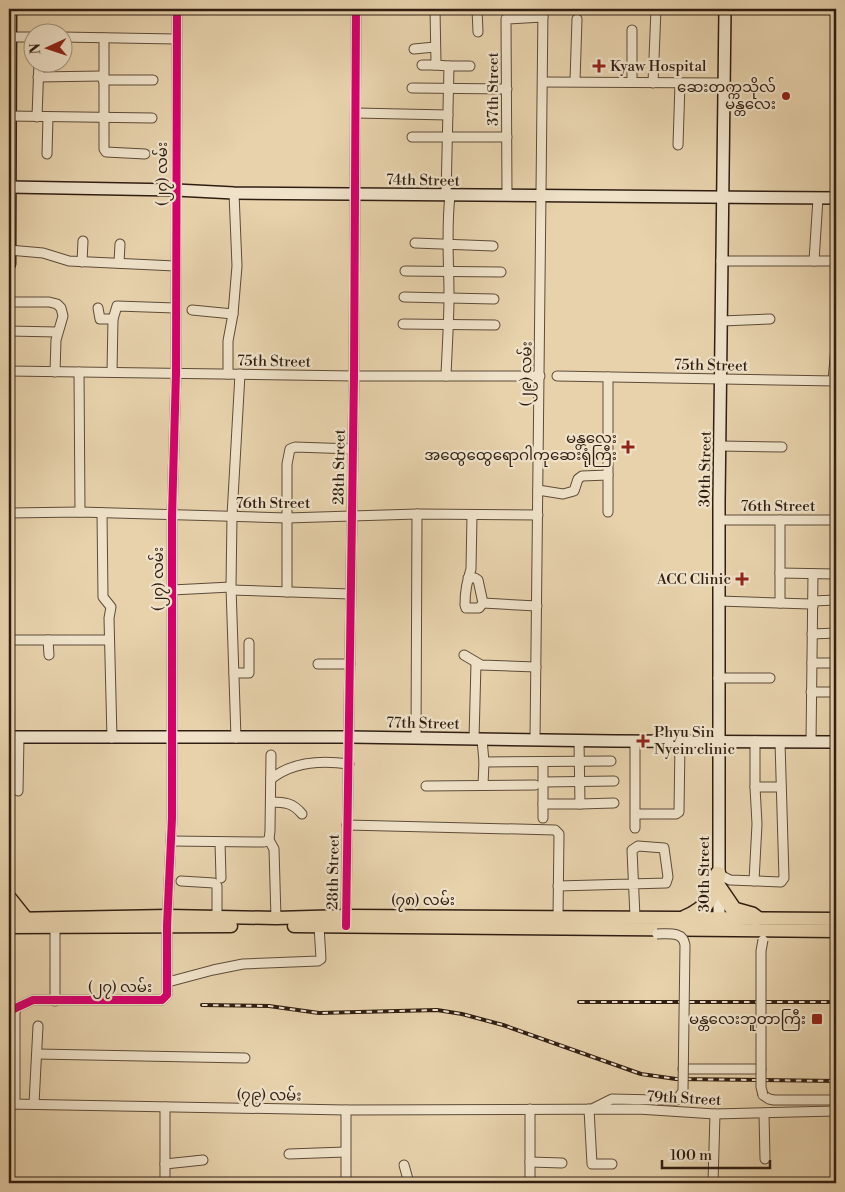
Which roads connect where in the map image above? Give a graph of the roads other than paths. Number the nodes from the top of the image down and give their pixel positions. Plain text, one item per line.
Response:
1 (10, 9) edge
2 (177, 9) edge
3 (356, 9) edge
4 (435, 9) edge
5 (477, 9) edge
6 (656, 9) edge
7 (725, 9) edge
8 (543, 13) edge
9 (577, 19) dead end
10 (632, 30) dead end
11 (478, 32) dead end
12 (10, 37) edge
13 (72, 37) edge
14 (104, 38) junction
15 (176, 39) junction
16 (435, 47) junction
17 (414, 49) dead end
18 (434, 65) junction
19 (422, 66) dead end
20 (448, 66) junction
21 (470, 66) dead end
22 (38, 72) edge
23 (38, 77) junction
24 (103, 78) junction
25 (153, 80) dead end
26 (575, 81) junction
27 (543, 82) junction
28 (632, 82) junction
29 (653, 82) junction
30 (680, 83) junction
31 (724, 83) junction
32 (412, 88) dead end
33 (448, 89) junction
34 (507, 89) junction
35 (356, 113) junction
36 (448, 115) junction
37 (9, 116) edge
38 (37, 117) junction
39 (48, 117) junction
40 (103, 118) junction
41 (152, 118) dead end
42 (446, 136) junction
43 (412, 137) dead end
44 (507, 137) junction
45 (678, 145) dead end
46 (47, 154) dead end
47 (145, 154) dead end
48 (9, 187) edge
49 (176, 190) junction
50 (234, 194) junction
51 (355, 194) junction
52 (507, 195) junction
53 (542, 195) junction
54 (448, 196) junction
55 (722, 197) junction
56 (818, 198) junction
57 (836, 198) edge
58 (83, 241) dead end
59 (415, 242) dead end
60 (120, 244) dead end
61 (449, 244) junction
62 (493, 246) dead end
63 (9, 250) edge
64 (721, 261) junction
65 (814, 261) junction
66 (836, 261) edge
67 (82, 262) junction
68 (119, 263) junction
69 (9, 264) edge
70 (175, 266) junction
71 (405, 271) dead end
72 (449, 272) junction
73 (501, 272) dead end
74 (404, 297) dead end
75 (449, 298) junction
76 (494, 299) dead end
77 (9, 302) edge
78 (98, 308) dead end
79 (175, 308) junction
80 (192, 310) dead end
81 (233, 314) junction
82 (114, 319) junction
83 (770, 319) dead end
84 (722, 321) junction
85 (403, 324) dead end
86 (448, 324) junction
87 (495, 325) dead end
88 (9, 331) edge
89 (58, 332) junction
90 (836, 347) edge
91 (9, 371) edge
92 (56, 372) junction
93 (79, 372) junction
94 (112, 372) junction
95 (176, 373) junction
96 (228, 374) junction
97 (240, 374) junction
98 (354, 376) junction
99 (446, 376) junction
100 (540, 376) junction
101 (557, 376) dead end
102 (608, 377) junction
103 (722, 379) junction
104 (835, 381) edge
105 (720, 446) junction
106 (782, 447) dead end
107 (353, 449) junction
108 (608, 475) junction
109 (538, 490) junction
110 (80, 512) junction
111 (608, 512) dead end
112 (9, 513) edge
113 (102, 513) junction
114 (417, 514) junction
115 (352, 515) junction
116 (472, 515) junction
117 (538, 515) junction
118 (172, 516) junction
119 (232, 516) junction
120 (287, 518) junction
121 (719, 520) junction
122 (780, 520) junction
123 (836, 520) edge
124 (780, 573) junction
125 (813, 574) junction
126 (836, 574) edge
127 (468, 578) junction
128 (231, 588) junction
129 (172, 590) junction
130 (287, 592) junction
131 (350, 594) junction
132 (836, 600) edge
133 (719, 601) junction
134 (483, 603) junction
135 (780, 603) junction
136 (813, 603) junction
137 (537, 606) junction
138 (836, 633) edge
139 (812, 634) junction
140 (9, 640) edge
141 (48, 640) junction
142 (109, 640) junction
143 (249, 643) dead end
144 (49, 655) dead end
145 (464, 656) dead end
146 (476, 663) junction
147 (812, 663) junction
148 (836, 663) edge
149 (318, 664) dead end
150 (350, 664) junction
151 (536, 667) junction
152 (234, 673) junction
153 (718, 678) junction
154 (770, 678) dead end
155 (812, 692) junction
156 (836, 692) edge
157 (14, 737) edge
158 (350, 737) junction
159 (112, 738) junction
160 (171, 738) junction
161 (236, 738) junction
162 (416, 738) junction
163 (478, 739) junction
164 (535, 740) junction
165 (579, 741) junction
166 (635, 741) junction
167 (680, 741) junction
168 (718, 741) junction
169 (755, 741) junction
170 (780, 742) junction
171 (811, 742) junction
172 (836, 742) edge
173 (271, 755) dead end
174 (611, 761) dead end
175 (484, 762) junction
176 (543, 762) junction
177 (580, 762) junction
178 (349, 764) junction
179 (271, 780) junction
180 (614, 781) dead end
181 (580, 782) junction
182 (539, 784) junction
183 (484, 785) junction
184 (426, 786) dead end
185 (755, 787) junction
186 (782, 788) junction
187 (18, 791) dead end
188 (271, 802) junction
189 (614, 803) dead end
190 (543, 804) junction
191 (580, 804) junction
192 (302, 814) dead end
193 (636, 814) junction
194 (543, 818) dead end
195 (348, 826) junction
196 (635, 828) dead end
197 (269, 840) junction
198 (171, 841) junction
199 (220, 842) junction
200 (221, 878) dead end
201 (181, 881) dead end
202 (719, 881) junction
203 (754, 881) junction
204 (633, 884) junction
205 (558, 886) junction
206 (9, 899) edge
207 (217, 917) junction
208 (558, 917) junction
209 (635, 917) junction
210 (276, 918) junction
211 (684, 918) junction
212 (756, 918) junction
213 (9, 919) edge
214 (25, 919) junction
215 (836, 919) edge
216 (167, 921) junction
217 (346, 921) junction
218 (719, 924) junction
219 (319, 926) junction
220 (55, 927) junction
221 (9, 928) edge
222 (607, 929) junction
223 (833, 931) edge
224 (168, 982) junction
225 (55, 1001) junction
226 (12, 1009) edge
227 (38, 1026) dead end
228 (38, 1054) junction
229 (245, 1058) dead end
230 (683, 1069) junction
231 (761, 1069) junction
232 (836, 1100) edge
233 (12, 1104) edge
234 (34, 1104) junction
235 (165, 1107) junction
236 (530, 1109) junction
237 (591, 1109) junction
238 (346, 1110) junction
239 (836, 1111) edge
240 (715, 1114) junction
241 (764, 1114) junction
242 (345, 1152) junction
243 (289, 1154) dead end
244 (764, 1159) dead end
245 (203, 1160) dead end
246 (530, 1162) junction
247 (562, 1163) dead end
248 (165, 1164) junction
249 (612, 1164) dead end
250 (404, 1165) dead end
251 (165, 1183) edge
252 (346, 1183) edge
253 (409, 1183) edge
254 (530, 1183) edge
255 (713, 1183) edge

1 - 12 main road
2 - 15 street, (၂၇) လမ်း
3 - 35 street, 28th Street
4 - 16 street
5 - 11 street
6 - 29 street
7 - 31 street, 30th Street
8 - 27 street, (၂၉) လမ်း
8 - 34 street, 37th Street
9 - 26 street
10 - 28 street
12 - 37 main road
13 - 14 street
14 - 15 street
14 - 24 street
15 - 49 street, (၂၇) လမ်း
16 - 17 street
16 - 18 street
18 - 19 street
18 - 20 street
20 - 21 street
20 - 33 street
22 - 23 street
23 - 24 street
23 - 38 street
24 - 25 street
24 - 40 street
26 - 27 street
26 - 28 street
27 - 53 street, (၂၉) လမ်း
28 - 29 street
29 - 30 street
30 - 31 street
30 - 45 street
31 - 55 street, 30th Street
32 - 33 street
33 - 34 street
33 - 36 street
34 - 44 street, 37th Street
35 - 36 street
35 - 51 street, 28th Street
36 - 42 street
37 - 38 street
37 - 48 main road
38 - 39 street
39 - 40 street
39 - 46 street
40 - 41 street
40 - 47 street
42 - 43 street
42 - 44 street
42 - 54 street
44 - 52 street, 37th Street
48 - 49 street, 74th Street
48 - 63 main road
49 - 50 street, 74th Street
49 - 70 street, (၂၇) လမ်း
50 - 51 street, 74th Street
50 - 81 street
51 - 54 street, 74th Street
51 - 98 street, 28th Street
52 - 53 street, 74th Street
52 - 54 street, 74th Street
53 - 55 street, 74th Street
53 - 100 street, (၂၉) လမ်း
54 - 61 street
55 - 56 street, 74th Street
55 - 64 street, 30th Street
56 - 57 street, 74th Street
56 - 65 street
58 - 67 street
59 - 61 street
60 - 68 street
61 - 62 street
61 - 72 street
63 - 67 street
63 - 69 main road
64 - 65 street
64 - 84 street, 30th Street
65 - 66 street
67 - 68 street
68 - 70 street
70 - 79 street, (၂၇) လမ်း
71 - 72 street
72 - 73 street
72 - 75 street
74 - 75 street
75 - 76 street
75 - 86 street
77 - 89 street
78 - 82 street
79 - 82 street
79 - 95 street, (၂၇) လမ်း
80 - 81 street
81 - 96 street
82 - 94 street
83 - 84 street
84 - 103 street, 30th Street
85 - 86 street
86 - 87 street
86 - 99 street
88 - 89 street
89 - 92 street
90 - 104 street
91 - 92 street, 75th Street
92 - 93 street, 75th Street
93 - 94 street, 75th Street
93 - 110 street
94 - 95 street, 75th Street
95 - 96 street, 75th Street
95 - 118 street, (၂၇) လမ်း
96 - 97 street, 75th Street
97 - 98 street, 75th Street
97 - 119 street
98 - 99 street, 75th Street
98 - 107 street, 28th Street
99 - 100 street, 75th Street
100 - 109 street, (၂၉) လမ်း
101 - 102 street, 75th Street
102 - 103 street, 75th Street
102 - 108 street
103 - 104 street, 75th Street
103 - 105 street, 30th Street
105 - 106 street
105 - 121 street, 30th Street
107 - 115 street, 28th Street
107 - 120 street
108 - 109 street
108 - 111 street
109 - 117 street, (၂၉) လမ်း
110 - 112 street, 76th Street
110 - 113 street, 76th Street
113 - 118 street, 76th Street
113 - 142 street
114 - 115 street, 76th Street
114 - 116 street, 76th Street
114 - 162 street
115 - 120 street, 76th Street
115 - 131 street, 28th Street
116 - 117 street, 76th Street
116 - 127 street
117 - 137 street, (၂၉) လမ်း
118 - 119 street, 76th Street
118 - 129 street, (၂၇) လမ်း
119 - 120 street, 76th Street
119 - 128 street
120 - 130 street
121 - 122 street, 76th Street
121 - 133 street, 30th Street
122 - 123 street, 76th Street
122 - 124 street
124 - 125 street
124 - 135 street
125 - 126 street
125 - 136 street
127 - 134 street
127 - 134 street
128 - 129 street
128 - 130 street
128 - 152 street
129 - 160 street, (၂၇) လမ်း
130 - 131 street
131 - 150 street, 28th Street
132 - 136 street
133 - 135 street
133 - 153 street, 30th Street
134 - 137 street
135 - 136 street
136 - 139 street
137 - 151 street, (၂၉) လမ်း
138 - 139 street
139 - 147 street
140 - 141 street
141 - 142 street
141 - 144 street
142 - 159 street
143 - 152 street
145 - 146 street
146 - 151 street
146 - 163 street
147 - 148 street
147 - 155 street
149 - 150 street
150 - 158 street, 28th Street
151 - 164 street, (၂၉) လမ်း
152 - 161 street
153 - 154 street
153 - 168 street, 30th Street
155 - 156 street
155 - 171 street
157 - 159 street, 77th Street
157 - 187 street
158 - 161 street, 77th Street
158 - 162 street, 77th Street
158 - 178 street, 28th Street
159 - 160 street, 77th Street
160 - 161 street, 77th Street
160 - 198 street, (၂၇) လမ်း
162 - 163 street, 77th Street
163 - 164 street, 77th Street
163 - 175 street
164 - 165 street, 77th Street
165 - 166 street, 77th Street
165 - 177 street
166 - 167 street, 77th Street
166 - 193 street
167 - 168 street, 77th Street
167 - 193 street
168 - 169 street, 77th Street
168 - 202 street, 30th Street
169 - 170 street, 77th Street
169 - 185 street
170 - 171 street, 77th Street
170 - 186 street
171 - 172 street, 77th Street
173 - 179 street
174 - 177 street
175 - 176 street
175 - 183 street
176 - 177 street
176 - 182 street
177 - 181 street
178 - 179 street
178 - 195 street, 28th Street
179 - 188 street
180 - 181 street
181 - 182 street
181 - 191 street
182 - 183 street
182 - 190 street
183 - 184 street
185 - 186 street
185 - 203 street
186 - 203 street
188 - 192 street
188 - 197 street
189 - 191 street
190 - 191 street
190 - 194 street
193 - 196 street
195 - 205 street
195 - 217 street, 28th Street
197 - 199 street
197 - 210 street
198 - 199 street
198 - 216 street, (၂၇) လမ်း
199 - 200 street
201 - 207 street
202 - 203 street
202 - 211 highway
202 - 212 highway
202 - 218 street, 30th Street
204 - 204 street
204 - 205 street
204 - 209 street
205 - 208 street
206 - 214 highway
207 - 210 main road, (၇၈) လမ်း
207 - 216 main road, (၇၈) လမ်း
208 - 209 main road, (၇၈) လမ်း
208 - 217 main road, (၇၈) လမ်း
209 - 211 main road, (၇၈) လမ်း
210 - 217 main road, (၇၈) လမ်း
211 - 218 main road, (၇၈) လမ်း
212 - 215 main road, (၇၈) လမ်း
212 - 218 main road, (၇၈) လမ်း
213 - 214 main road, (၇၈) လမ်း
214 - 216 main road, (၇၈) လမ်း
216 - 219 main road, (၇၈) လမ်း
216 - 220 main road, (၇၈) လမ်း
216 - 224 street, (၂၇) လမ်း
217 - 219 main road, (၇၈) လမ်း
217 - 222 main road, (၇၈) လမ်း
218 - 222 main road, (၇၈) လမ်း
218 - 223 main road, (၇၈) လမ်း
219 - 224 street
220 - 221 main road, (၇၈) လမ်း
220 - 225 street
222 - 230 street, bridge
223 - 231 street, bridge
224 - 225 street, (၂၇) လမ်း
225 - 226 street, (၂၇) လမ်း
226 - 233 street
227 - 228 street
228 - 229 street
228 - 234 street
230 - 231 street
230 - 237 street, bridge
231 - 232 street, bridge
233 - 234 street, (၇၉) လမ်း
234 - 235 street, (၇၉) လမ်း
235 - 238 street, (၇၉) လမ်း
235 - 248 street
236 - 237 street, 79th Street
236 - 238 street, (၇၉) လမ်း
236 - 246 street
237 - 240 street, 79th Street
237 - 249 street
238 - 242 street
239 - 241 street, 79th Street
240 - 241 street, 79th Street
240 - 255 street
241 - 244 street
242 - 243 street
242 - 252 street
245 - 248 street
246 - 247 street
246 - 254 street
248 - 251 street
250 - 253 street

